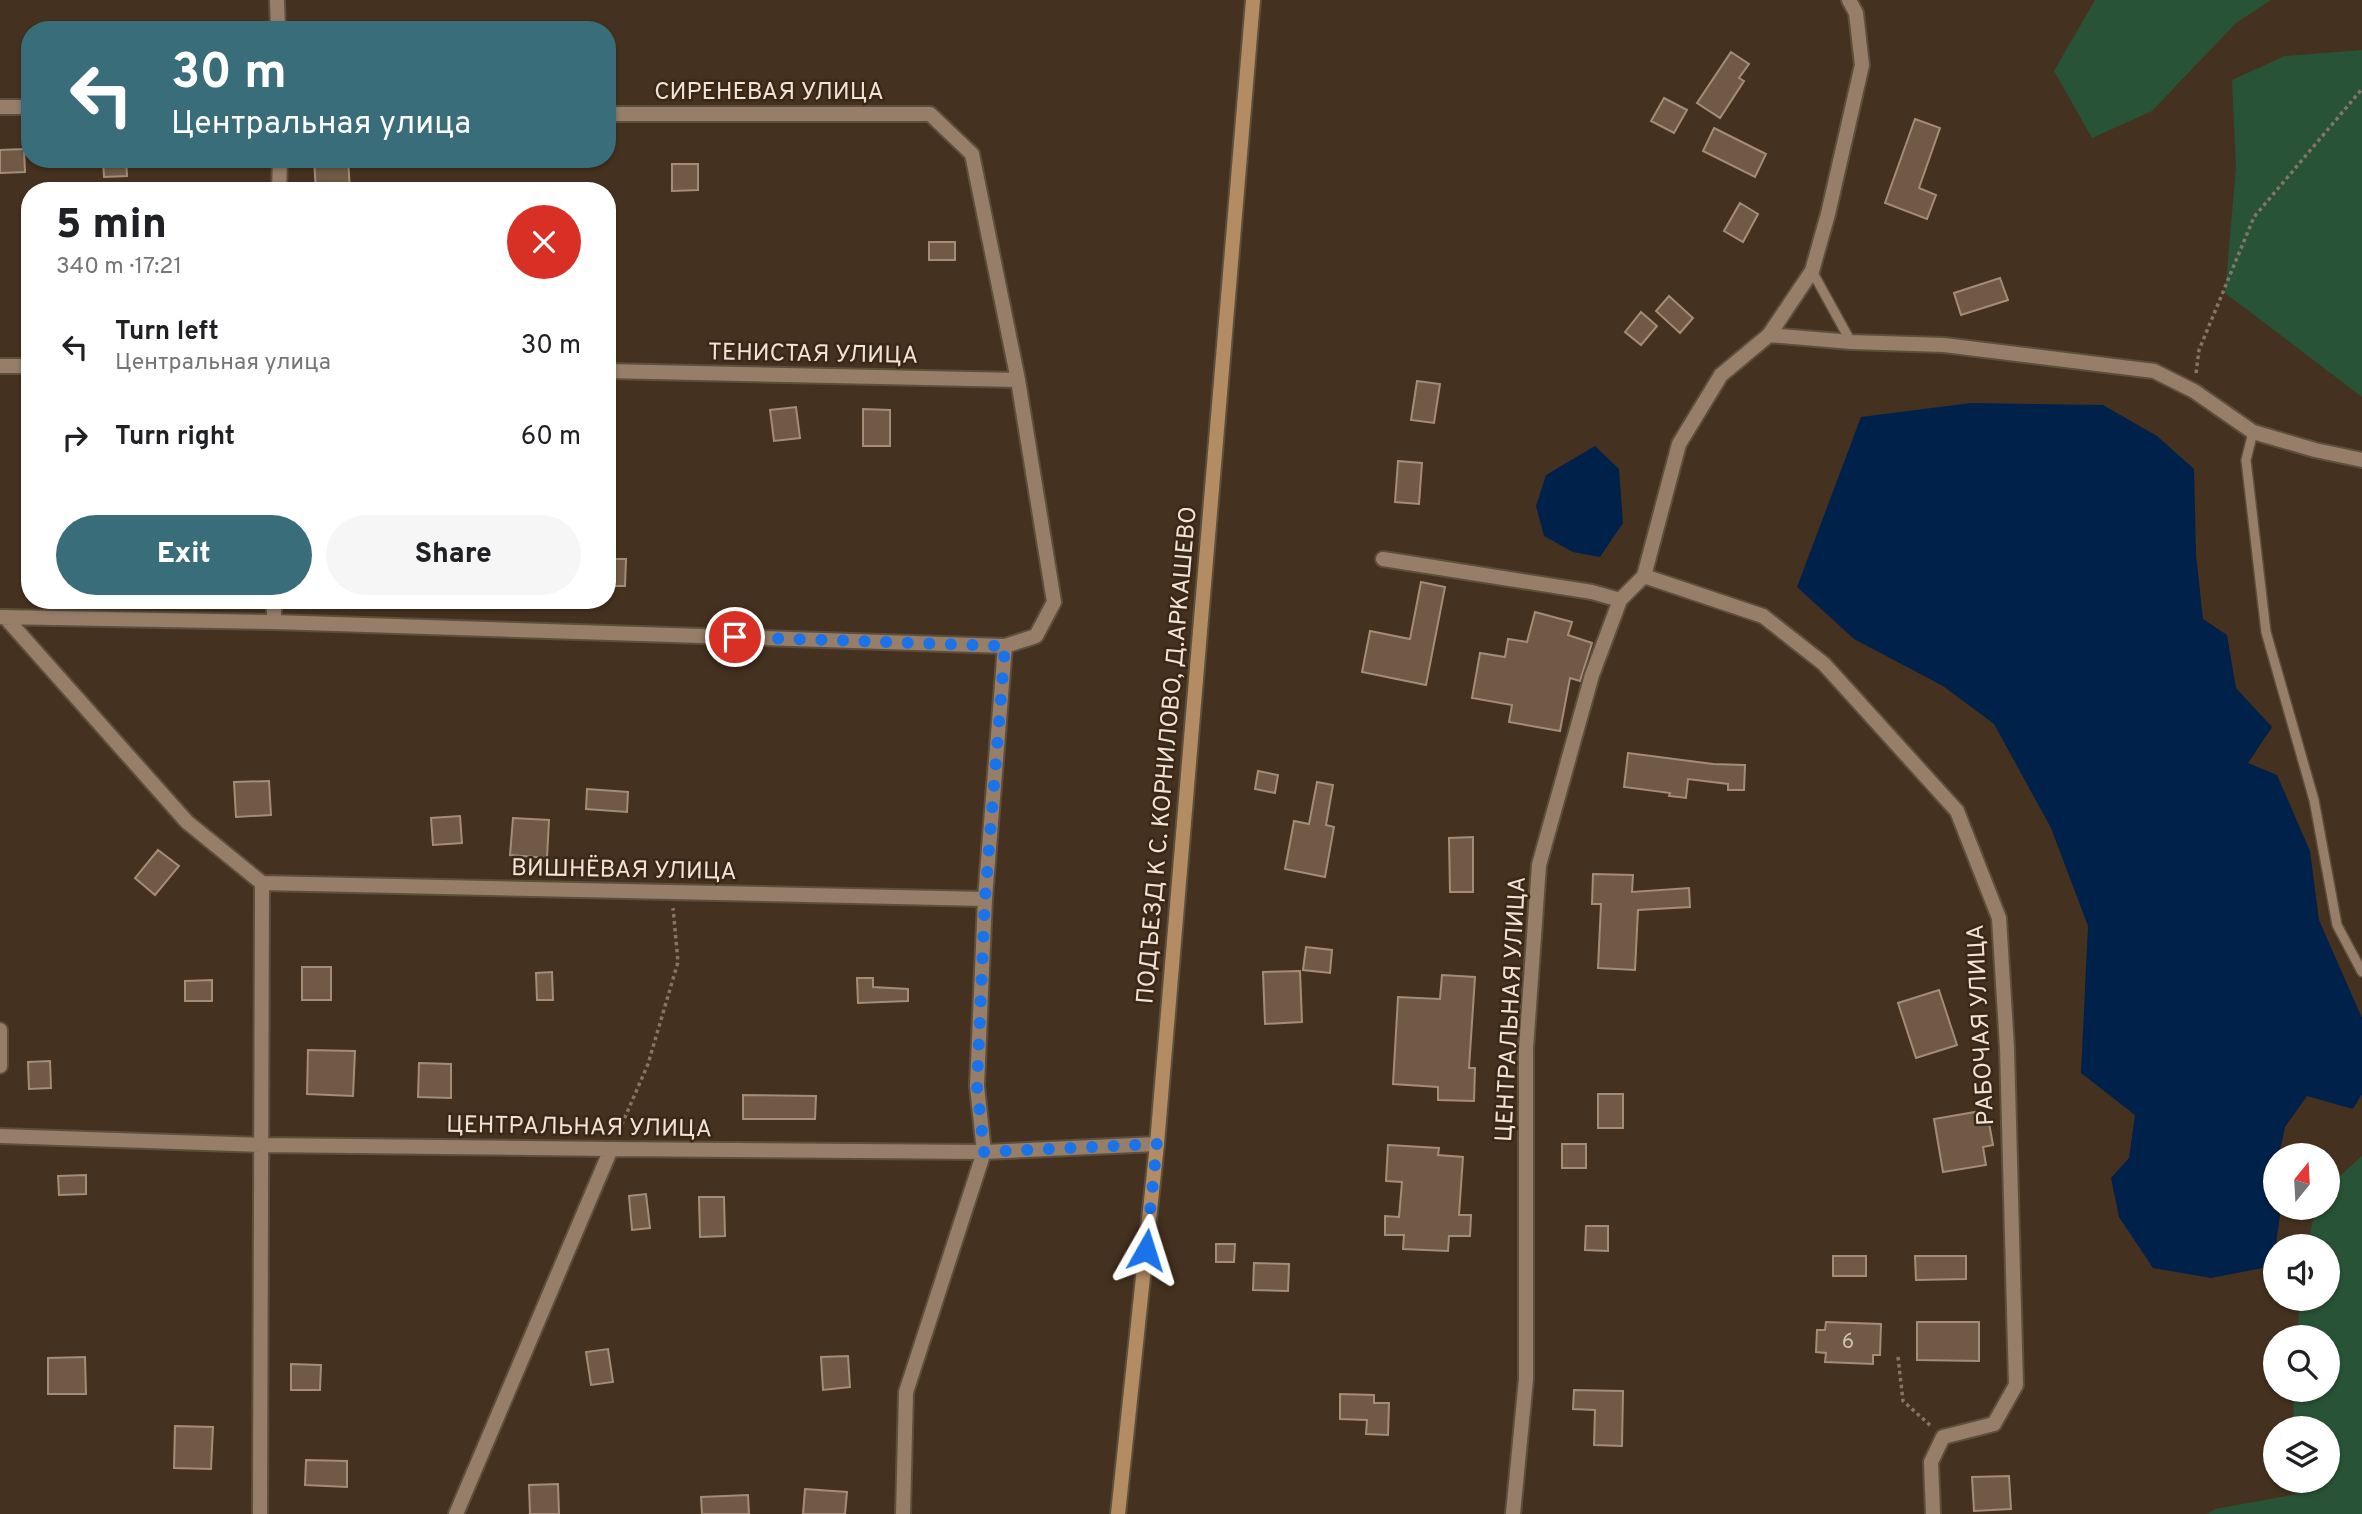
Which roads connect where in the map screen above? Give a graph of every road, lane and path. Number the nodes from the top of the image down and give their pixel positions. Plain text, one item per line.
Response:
1 (277, 0) edge
2 (1253, 0) edge
3 (1849, 0) edge
4 (278, 21) edge
5 (2362, 89) edge
6 (0, 107) edge
7 (21, 107) edge
8 (616, 114) edge
9 (1812, 271) junction
10 (1769, 335) junction
11 (1851, 342) junction
12 (0, 366) edge
13 (21, 366) edge
14 (616, 371) edge
15 (1018, 380) junction
16 (2194, 391) junction
17 (2253, 432) junction
18 (2362, 460) edge
19 (1383, 559) dead end
20 (1644, 576) junction
21 (1620, 600) junction
22 (274, 609) edge
23 (3, 617) edge
24 (274, 622) junction
25 (1005, 646) junction
26 (262, 883) junction
27 (671, 892) junction
28 (985, 899) junction
29 (2362, 972) edge
30 (0, 1030) edge
31 (0, 1066) edge
32 (0, 1136) edge
33 (260, 1144) junction
34 (1157, 1144) junction
35 (611, 1149) junction
36 (984, 1152) junction
37 (1898, 1357) dead end
38 (1943, 1437) junction
39 (260, 1514) edge
40 (456, 1514) edge
41 (903, 1514) edge
42 (1118, 1514) edge
43 (1513, 1514) edge
44 (1933, 1514) edge

1 - 4 street
2 - 34 street, ПОДЪЕЗД К С. КОРНИЛОВО, Д.АРКАШЕВО
3 - 9 street
5 - 16 path
6 - 7 street
8 - 15 street, СИРЕНЕВАЯ УЛИЦА
9 - 10 street
9 - 11 lane
10 - 11 street
10 - 20 street
11 - 16 street
12 - 13 street
14 - 15 street, ТЕНИСТАЯ УЛИЦА
15 - 25 street
16 - 17 street
17 - 18 street
17 - 29 lane
19 - 21 street
20 - 21 street, ЦЕНТРАЛЬНАЯ УЛИЦА
20 - 38 street, РАБОЧАЯ УЛИЦА
21 - 43 street, ЦЕНТРАЛЬНАЯ УЛИЦА
22 - 24 street
23 - 24 street
23 - 26 street
24 - 25 street
25 - 28 street
26 - 27 street, ВИШНЁВАЯ УЛИЦА
26 - 33 street
27 - 28 street, ВИШНЁВАЯ УЛИЦА
27 - 35 path
28 - 36 street
30 - 31 street
32 - 33 street, ЦЕНТРАЛЬНАЯ УЛИЦА
33 - 35 street, ЦЕНТРАЛЬНАЯ УЛИЦА
33 - 39 street
34 - 36 street, ЦЕНТРАЛЬНАЯ УЛИЦА
34 - 42 street, ПОДЪЕЗД К С. КОРНИЛОВО, Д.АРКАШЕВО
35 - 36 street, ЦЕНТРАЛЬНАЯ УЛИЦА
35 - 40 street
36 - 41 street
37 - 38 path
38 - 44 street

